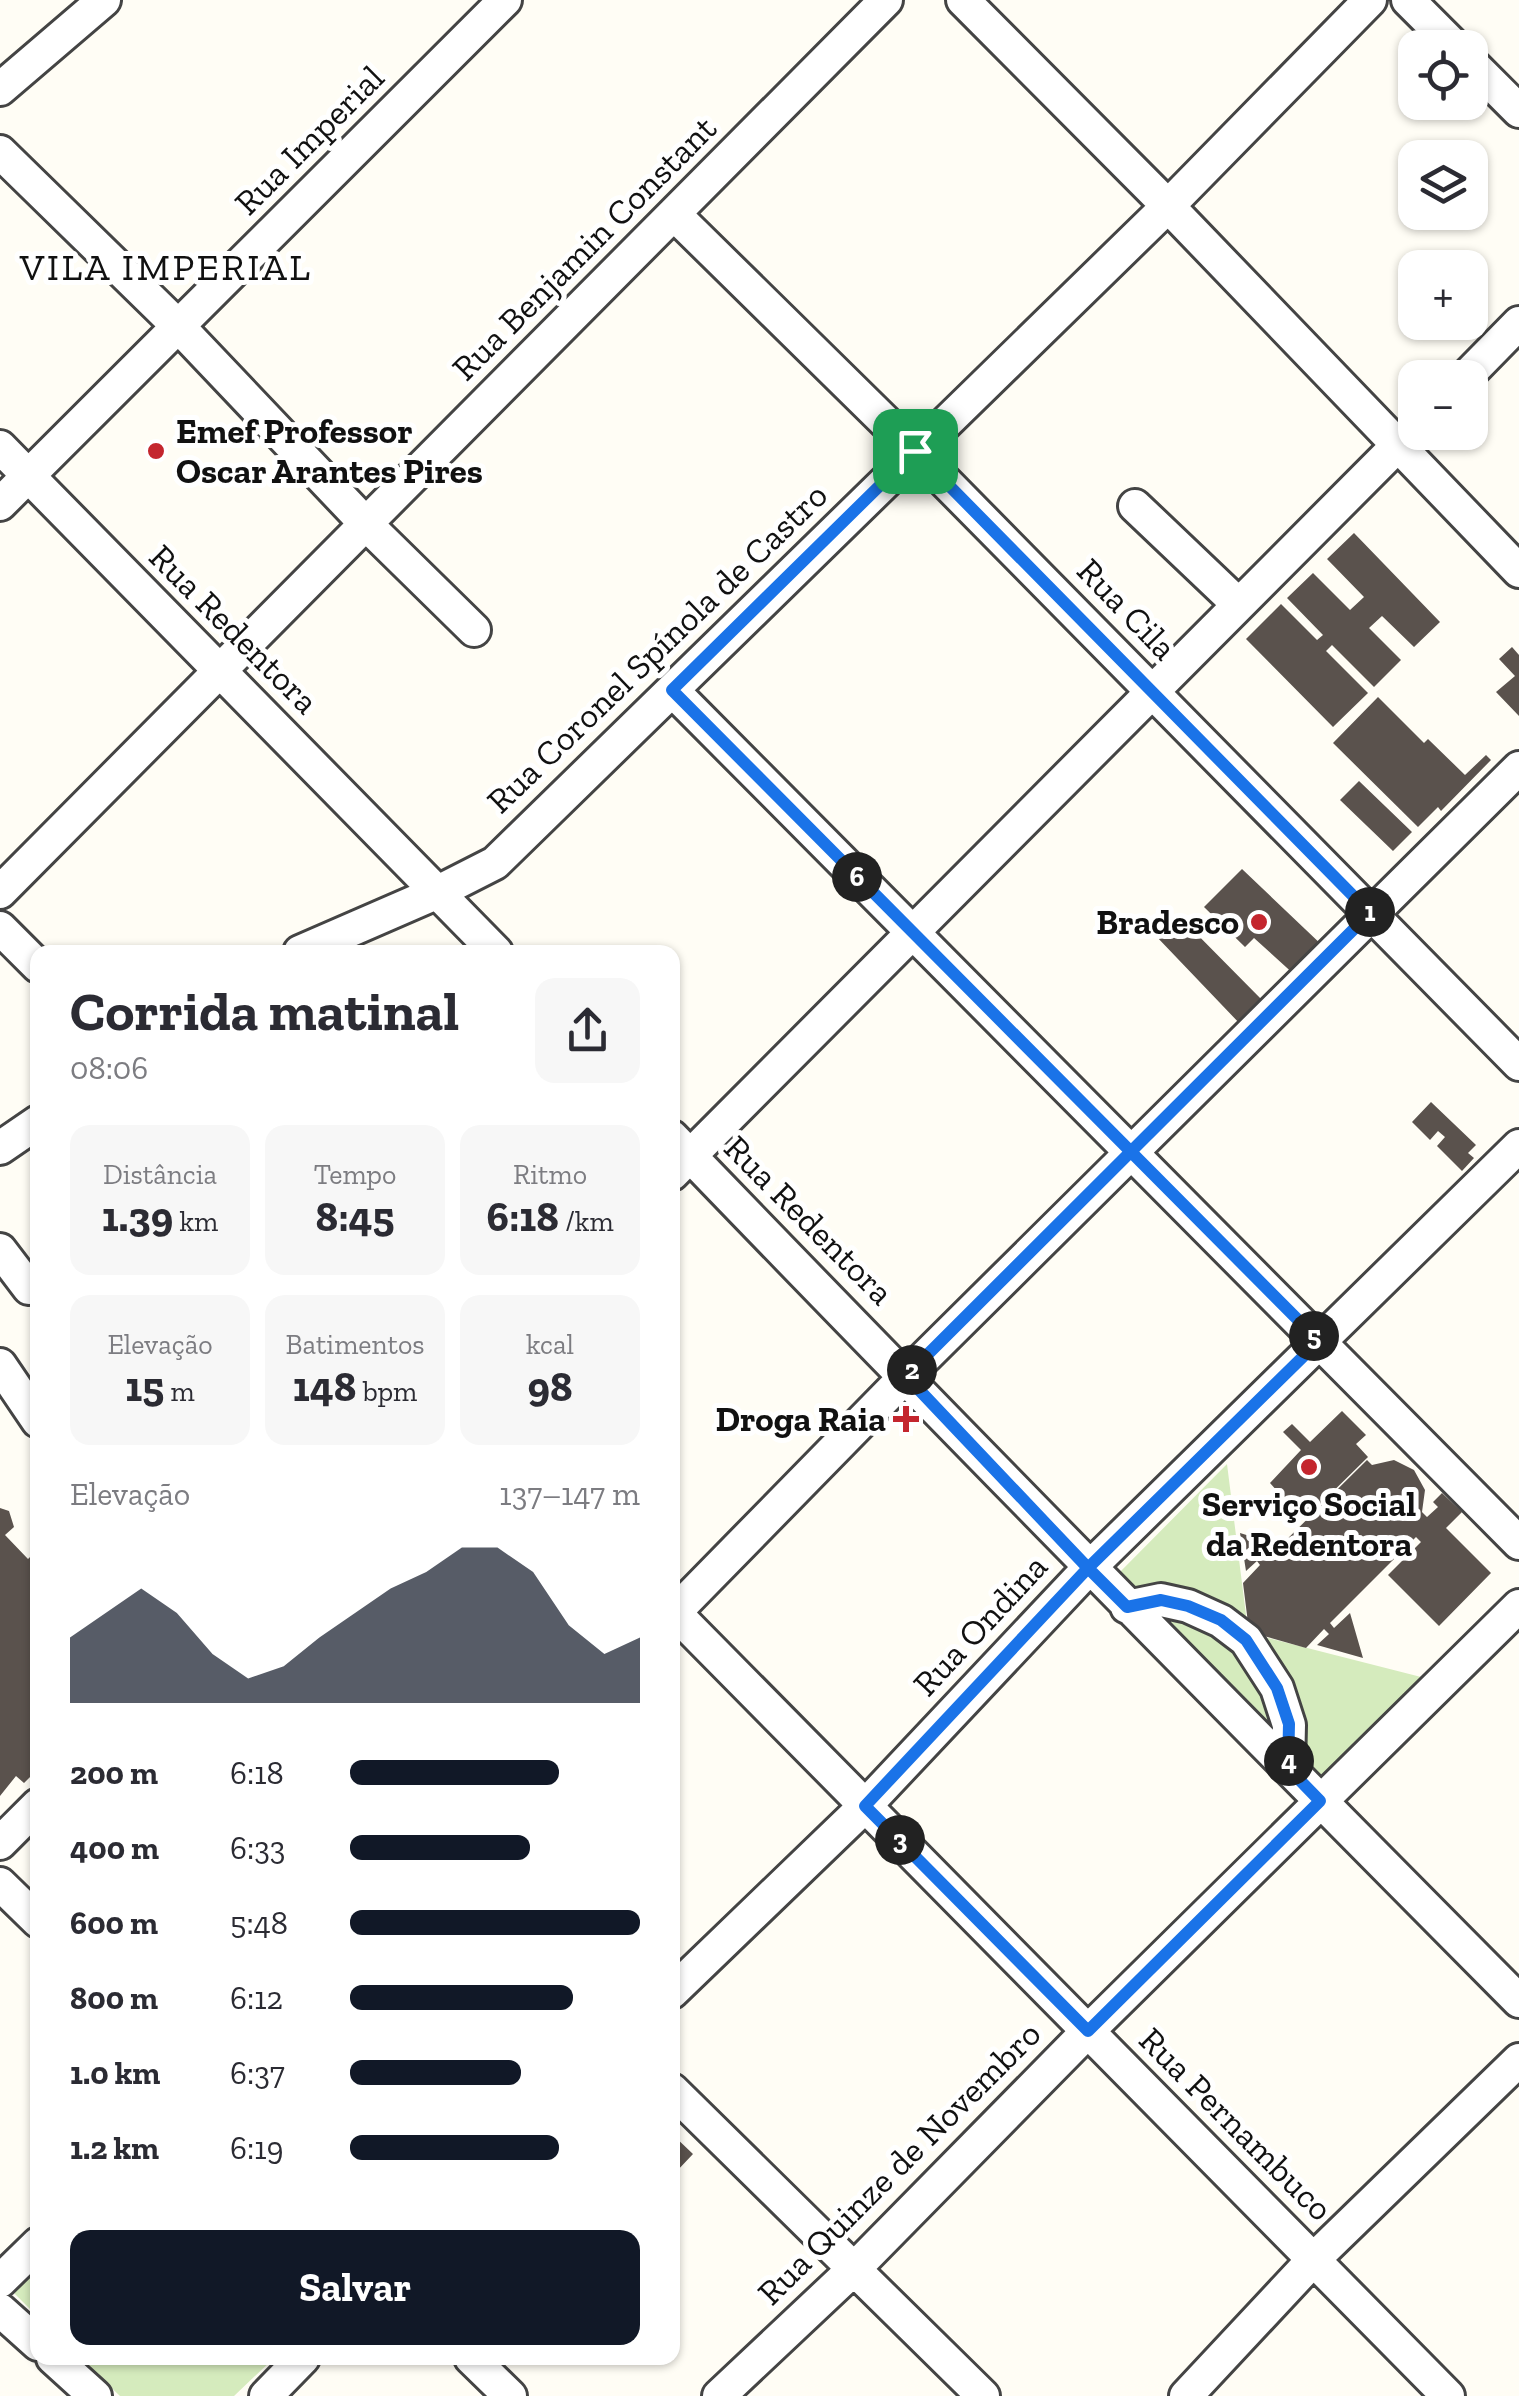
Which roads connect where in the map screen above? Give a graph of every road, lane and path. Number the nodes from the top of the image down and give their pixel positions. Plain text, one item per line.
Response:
1 (104, 0) edge
2 (886, 0) edge
3 (963, 0) edge
4 (1370, 0) edge
5 (1408, 0) edge
6 (485, 6) edge
7 (1438, 30) edge
8 (1488, 80) edge
9 (0, 89) edge
10 (1519, 111) edge
11 (0, 152) edge
12 (1168, 206) junction
13 (674, 214) junction
14 (1519, 323) edge
15 (180, 328) junction
16 (1483, 360) edge
17 (1398, 429) edge
18 (1398, 445) edge
19 (0, 447) edge
20 (1417, 450) edge
21 (915, 451) junction
22 (28, 476) junction
23 (0, 504) edge
24 (1136, 506) dead end
25 (366, 524) junction
26 (1519, 571) edge
27 (1238, 604) junction
28 (474, 630) dead end
29 (220, 672) junction
30 (672, 690) junction
31 (1152, 691) junction
32 (1519, 768) edge
33 (0, 892) edge
34 (438, 892) junction
35 (1370, 913) junction
36 (0, 928) edge
37 (912, 932) junction
38 (316, 945) edge
39 (489, 945) edge
40 (30, 958) edge
41 (1519, 1064) edge
42 (30, 1127) edge
43 (1519, 1146) edge
44 (0, 1148) edge
45 (1131, 1152) junction
46 (680, 1155) edge
47 (680, 1157) edge
48 (0, 1250) edge
49 (28, 1288) dead end
50 (1319, 1341) junction
51 (0, 1365) edge
52 (906, 1376) junction
53 (30, 1408) edge
54 (1519, 1543) edge
55 (1088, 1568) junction
56 (680, 1606) edge
57 (1519, 1606) edge
58 (1127, 1607) junction
59 (680, 1620) edge
60 (1288, 1768) junction
61 (1320, 1801) junction
62 (865, 1806) junction
63 (30, 1813) edge
64 (0, 1842) edge
65 (0, 1884) edge
66 (30, 1914) edge
67 (680, 1984) edge
68 (1519, 2001) edge
69 (1088, 2031) junction
70 (1519, 2060) edge
71 (680, 2098) edge
72 (30, 2252) edge
73 (1313, 2260) junction
74 (856, 2267) junction
75 (0, 2281) edge
76 (0, 2310) edge
77 (30, 2337) edge
78 (60, 2365) edge
79 (297, 2365) edge
80 (478, 2365) edge
81 (95, 2396) edge
82 (266, 2396) edge
83 (510, 2396) edge
84 (719, 2396) edge
85 (983, 2396) edge
86 (1186, 2396) edge
87 (1448, 2396) edge

1 - 9 street
2 - 13 street, Rua Benjamin Constant
3 - 12 street
4 - 12 street, Rua Coronel Spínola de Castro
5 - 7 street
6 - 15 street, Rua Imperial
8 - 10 street
11 - 15 street
12 - 17 street
12 - 21 street, Rua Coronel Spínola de Castro
13 - 21 street, Rua Cila
13 - 25 street, Rua Benjamin Constant
14 - 16 street
15 - 22 street, Rua Imperial
15 - 25 street
18 - 27 street
19 - 22 street, Rua Redentora
20 - 26 street
21 - 30 street, Rua Coronel Spínola de Castro
21 - 31 street, Rua Cila
22 - 23 street, Rua Imperial
22 - 29 street, Rua Redentora
24 - 27 street
25 - 28 street
25 - 29 street, Rua Benjamin Constant
27 - 31 street
29 - 33 street, Rua Benjamin Constant
29 - 34 street, Rua Redentora
30 - 34 street, Rua Coronel Spínola de Castro
30 - 37 street
31 - 35 street, Rua Cila
31 - 37 street
32 - 35 street
34 - 38 street, Rua Coronel Spínola de Castro
34 - 39 street, Rua Redentora
35 - 41 street, Rua Cila
35 - 45 street
36 - 40 street
37 - 45 street
37 - 46 street
42 - 44 street
43 - 50 street, Rua Ondina
45 - 50 street
45 - 52 street
47 - 52 street, Rua Redentora
48 - 49 street
50 - 54 street
50 - 55 street, Rua Ondina
51 - 53 street
52 - 55 street, Rua Redentora
52 - 56 street
55 - 58 street, Rua Redentora
55 - 62 street, Rua Ondina
57 - 61 street, Rua Quinze de Novembro
58 - 60 street, Rua Redentora
58 - 60 street
59 - 62 street, Rua Pernambuco
60 - 61 street, Rua Redentora
61 - 68 street, Rua Redentora
61 - 69 street, Rua Quinze de Novembro
62 - 67 street, Rua Ondina
62 - 69 street, Rua Pernambuco
63 - 64 street
65 - 66 street
69 - 73 street, Rua Pernambuco
69 - 74 street, Rua Quinze de Novembro
70 - 73 street
71 - 74 street
72 - 75 street
73 - 86 street
73 - 87 street, Rua Pernambuco
74 - 84 street, Rua Quinze de Novembro
74 - 85 street
76 - 77 street
78 - 81 street
79 - 82 street
80 - 83 street

